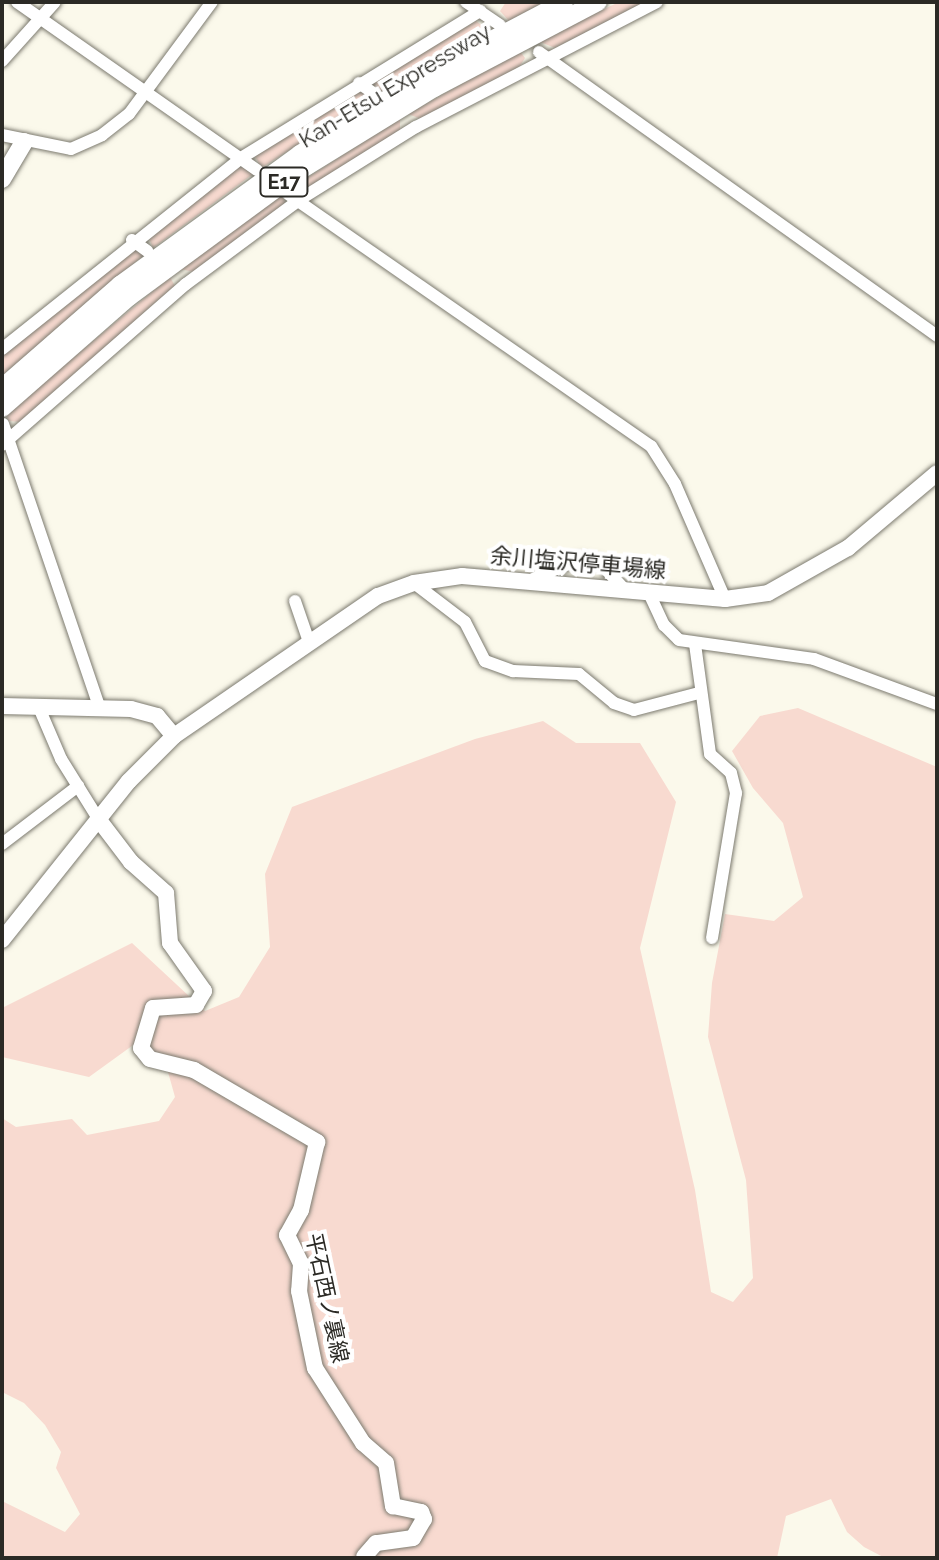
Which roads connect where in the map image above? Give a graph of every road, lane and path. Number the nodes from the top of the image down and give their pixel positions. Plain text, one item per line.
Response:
1 (17, 2) edge
2 (55, 2) edge
3 (212, 2) edge
4 (466, 2) edge
5 (564, 2) edge
6 (598, 2) edge
7 (657, 2) edge
8 (480, 11) junction
9 (43, 20) junction
10 (500, 25) dead end
11 (544, 55) junction
12 (2, 61) edge
13 (359, 83) junction
14 (147, 93) junction
15 (375, 94) dead end
16 (2, 135) edge
17 (24, 142) junction
18 (241, 158) junction
19 (257, 170) dead end
20 (2, 179) edge
21 (294, 197) junction
22 (132, 240) junction
23 (147, 251) dead end
24 (176, 273) dead end
25 (186, 284) junction
26 (937, 336) edge
27 (2, 349) edge
28 (2, 388) edge
29 (2, 408) edge
30 (3, 424) edge
31 (5, 442) edge
32 (937, 473) edge
33 (533, 579) junction
34 (414, 583) junction
35 (624, 589) junction
36 (648, 591) junction
37 (725, 599) junction
38 (295, 601) dead end
39 (308, 639) junction
40 (695, 644) junction
41 (699, 693) junction
42 (937, 704) edge
43 (2, 706) edge
44 (100, 709) junction
45 (40, 710) junction
46 (174, 736) junction
47 (78, 786) junction
48 (99, 820) junction
49 (2, 844) edge
50 (712, 938) dead end
51 (2, 940) edge
52 (364, 1557) edge

1 - 9 street
2 - 9 street
3 - 14 street
4 - 8 street
5 - 28 highway, Kan-Etsu Expressway / E17
6 - 29 highway, Kan-Etsu Expressway / E17
7 - 11 street
8 - 10 street
8 - 13 street
9 - 12 street
9 - 14 street
11 - 21 street
11 - 26 street
13 - 15 street
13 - 18 street
14 - 17 street
14 - 18 street
16 - 17 street
17 - 20 highway
18 - 19 street
18 - 22 street
21 - 25 street
21 - 37 street
22 - 23 street
22 - 27 street
24 - 25 street
25 - 31 street
30 - 31 street
31 - 44 street
32 - 37 main road, 余川塩沢停車場線
33 - 34 main road, 余川塩沢停車場線
33 - 35 main road, 余川塩沢停車場線
33 - 35 street
34 - 39 main road, 余川塩沢停車場線
34 - 41 street
35 - 36 main road, 余川塩沢停車場線
36 - 37 main road, 余川塩沢停車場線
36 - 40 street
38 - 39 street
39 - 46 main road, 余川塩沢停車場線
40 - 41 street
40 - 42 street
41 - 50 street
43 - 45 main road
44 - 45 main road
44 - 46 main road
45 - 47 street
46 - 48 main road, 余川塩沢停車場線
47 - 48 street
47 - 49 street
48 - 51 main road
48 - 52 main road, 平石西ノ裏線

